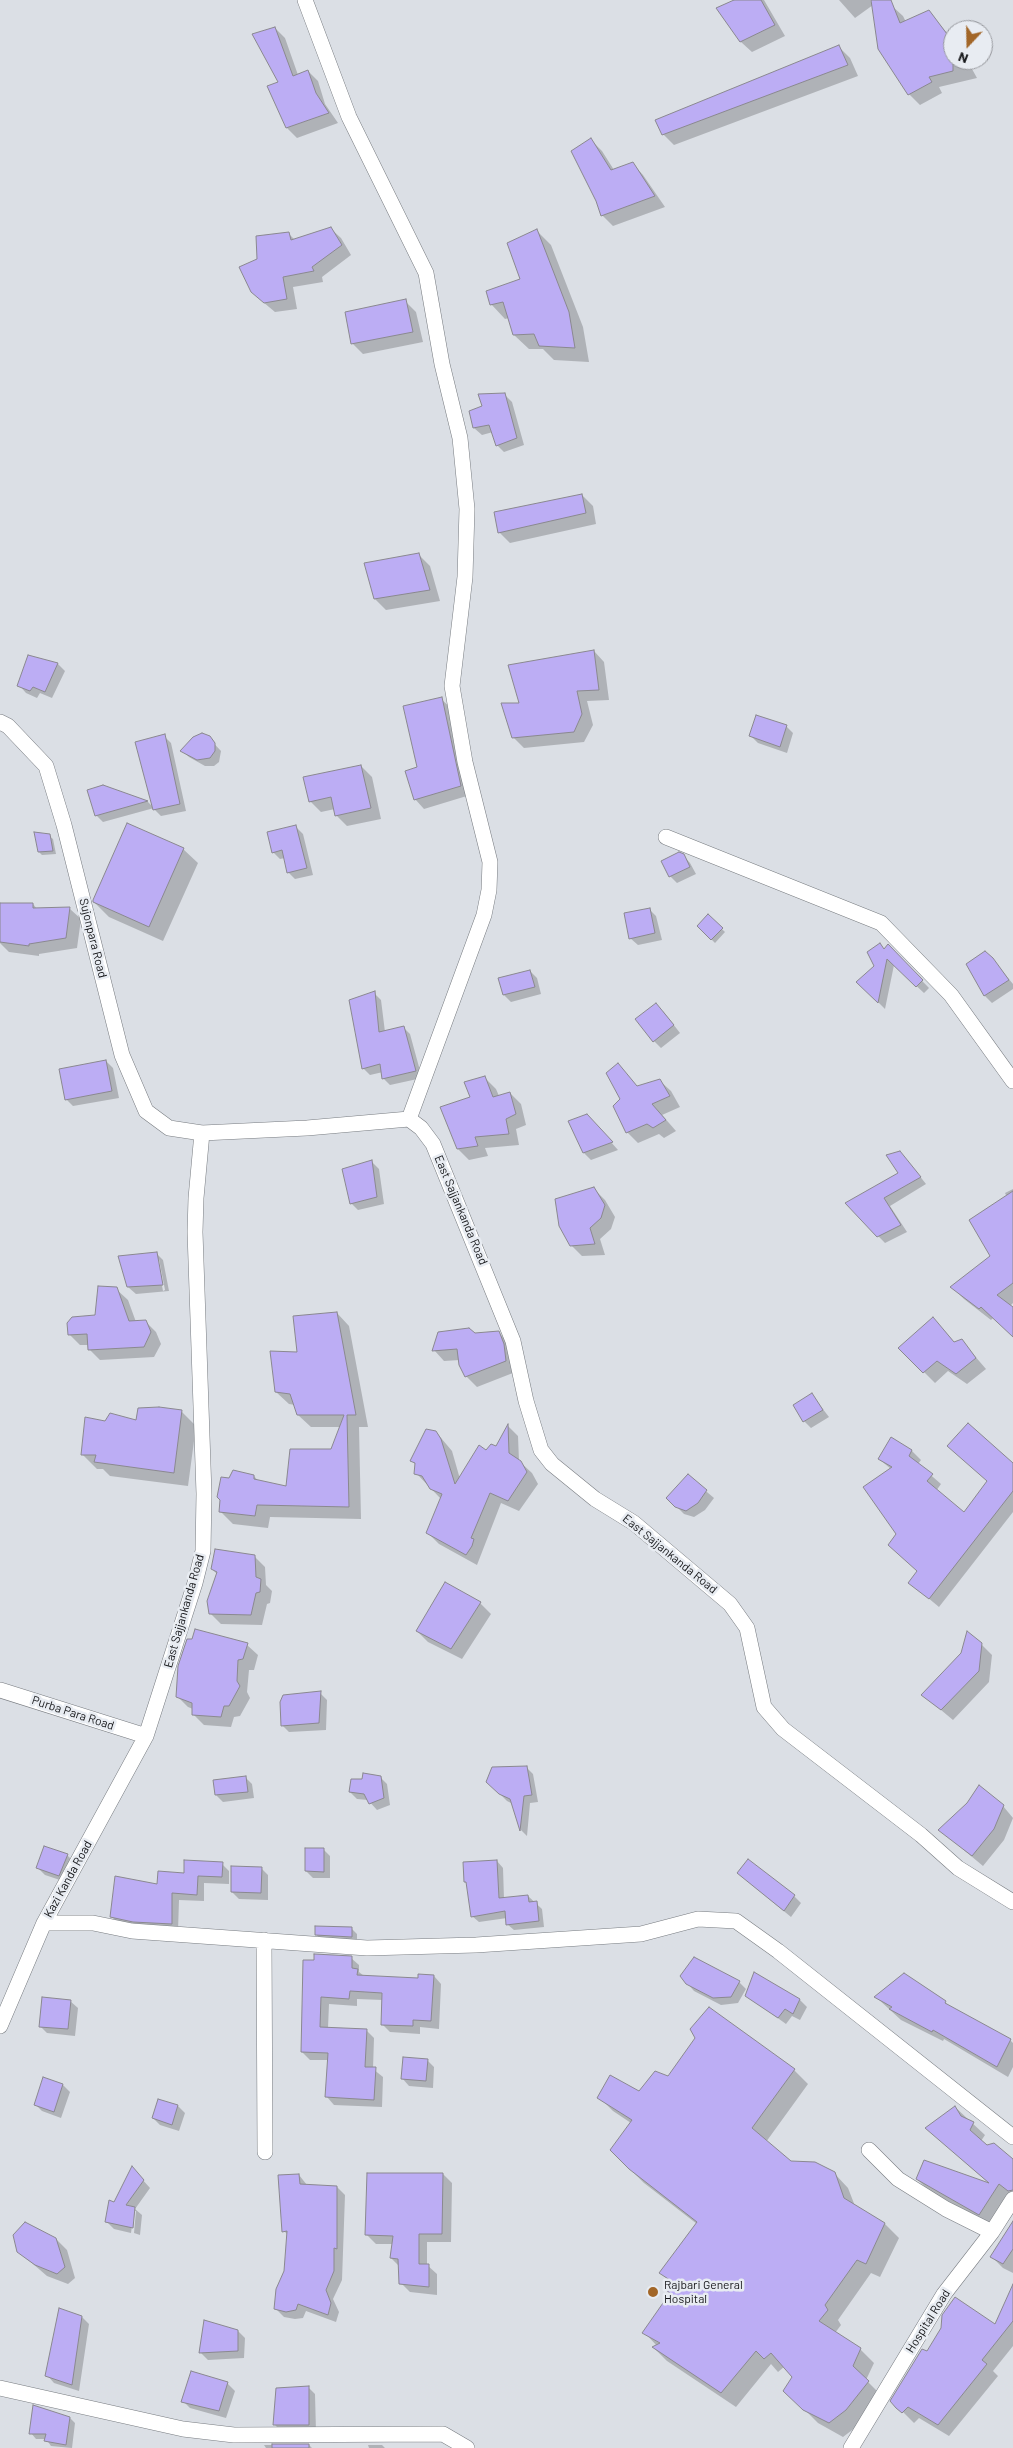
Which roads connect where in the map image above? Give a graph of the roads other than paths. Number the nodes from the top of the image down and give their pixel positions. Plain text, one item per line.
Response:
1 (305, 0) edge
2 (0, 722) edge
3 (666, 837) dead end
4 (1013, 1081) edge
5 (409, 1119) junction
6 (202, 1134) junction
7 (0, 1690) edge
8 (146, 1736) junction
9 (1013, 1902) edge
10 (44, 1923) junction
11 (264, 1940) junction
12 (0, 2026) edge
13 (1013, 2137) edge
14 (870, 2150) dead end
15 (265, 2152) dead end
16 (1013, 2199) edge
17 (992, 2232) junction
18 (0, 2388) edge
19 (467, 2448) edge
20 (851, 2448) edge

1 - 5 street
2 - 6 street, Sujonpara Road
3 - 4 street
5 - 6 street
5 - 9 street, East Sajjankanda Road
6 - 8 street, East Sajjankanda Road
7 - 8 street, Purba Para Road
8 - 10 street, Kazi Kanda Road
10 - 11 street
10 - 12 street, Kazi Kanda Road
11 - 13 street
11 - 15 street
14 - 17 street
16 - 17 street, Hospital Road
17 - 20 street, Hospital Road
18 - 19 street

